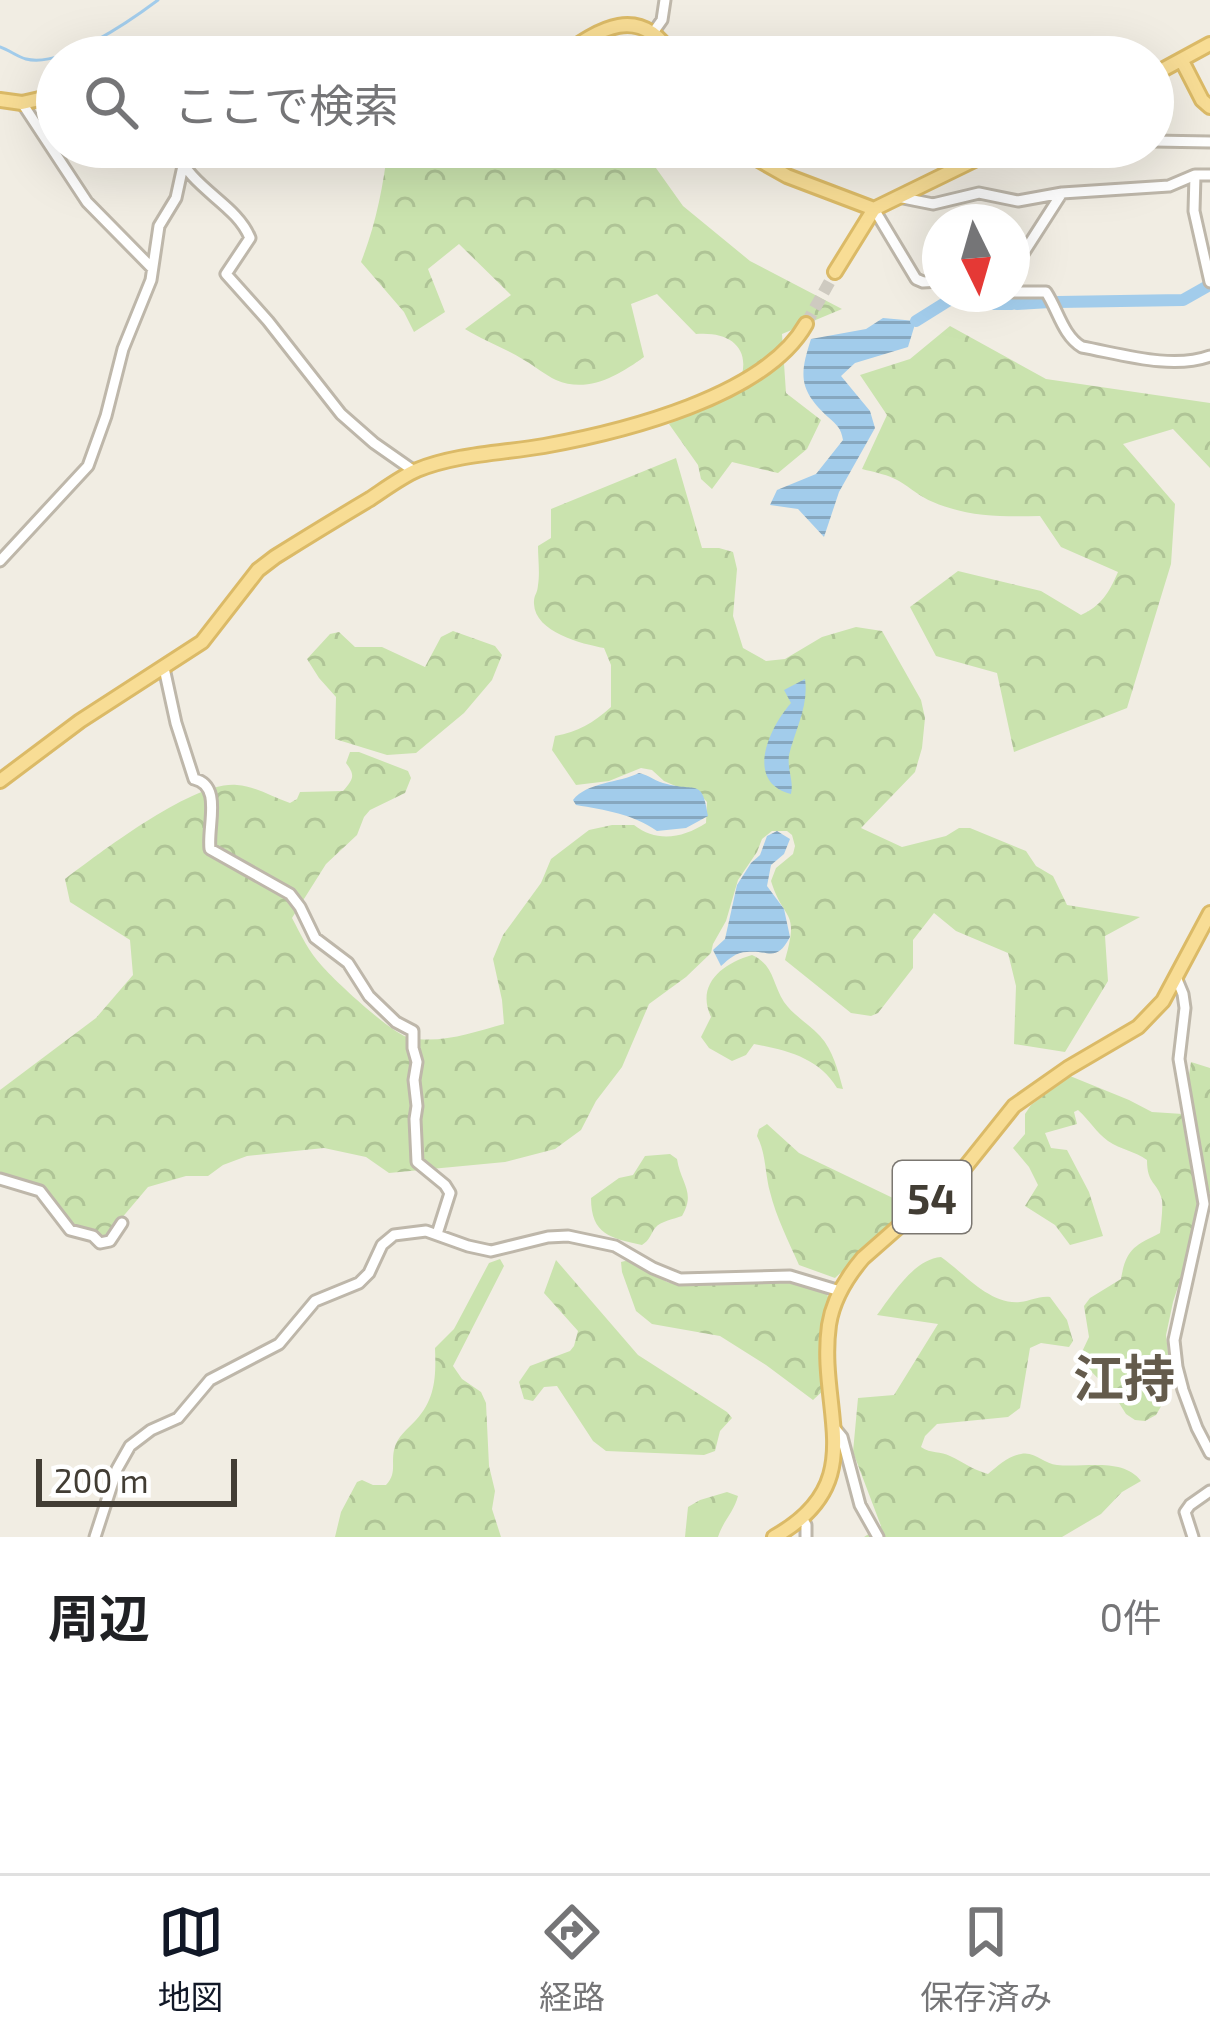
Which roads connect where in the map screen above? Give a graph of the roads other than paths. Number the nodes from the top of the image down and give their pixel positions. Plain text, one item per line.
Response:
1 (665, 0) edge
2 (652, 34) junction
3 (589, 36) edge
4 (655, 36) edge
5 (1210, 44) edge
6 (1182, 61) junction
7 (1174, 65) edge
8 (0, 100) edge
9 (36, 100) edge
10 (22, 104) junction
11 (1210, 107) edge
12 (36, 126) edge
13 (1174, 141) edge
14 (1210, 142) edge
15 (63, 168) edge
16 (183, 168) edge
17 (185, 168) edge
18 (773, 168) edge
19 (957, 168) edge
20 (1195, 175) junction
21 (1210, 175) edge
22 (1061, 193) junction
23 (896, 197) junction
24 (874, 208) junction
25 (1030, 242) edge
26 (152, 268) junction
27 (835, 272) tunnel mouth
28 (922, 281) edge
29 (1210, 282) edge
30 (1030, 292) edge
31 (806, 324) tunnel mouth
32 (1210, 356) edge
33 (414, 471) junction
34 (0, 561) edge
35 (164, 668) junction
36 (0, 781) edge
37 (1209, 917) edge
38 (1176, 977) junction
39 (0, 1178) edge
40 (122, 1223) dead end
41 (437, 1234) junction
42 (840, 1291) junction
43 (833, 1426) junction
44 (1210, 1453) edge
45 (1210, 1491) edge
46 (802, 1519) junction
47 (94, 1537) edge
48 (774, 1537) edge
49 (806, 1537) edge
50 (878, 1537) edge
51 (1192, 1537) edge

1 - 2 street
2 - 3 main road
2 - 4 main road
5 - 6 main road
6 - 7 main road
6 - 11 main road
8 - 10 main road
9 - 10 main road
10 - 12 street
13 - 14 street
15 - 26 street
16 - 26 street
17 - 33 street
18 - 24 main road
19 - 23 main road
20 - 21 street
20 - 22 street
20 - 29 street
22 - 23 street
22 - 25 street
23 - 24 main road
24 - 27 main road
24 - 28 street
26 - 34 street
30 - 32 street
31 - 33 main road
33 - 35 main road
35 - 36 main road
35 - 41 street
37 - 38 main road, 54
38 - 42 main road, 54
38 - 44 street
39 - 40 street
41 - 42 street
41 - 47 street
42 - 43 main road, 54
43 - 46 main road, 54
43 - 50 street
45 - 51 street
46 - 48 main road, 54
46 - 49 street

